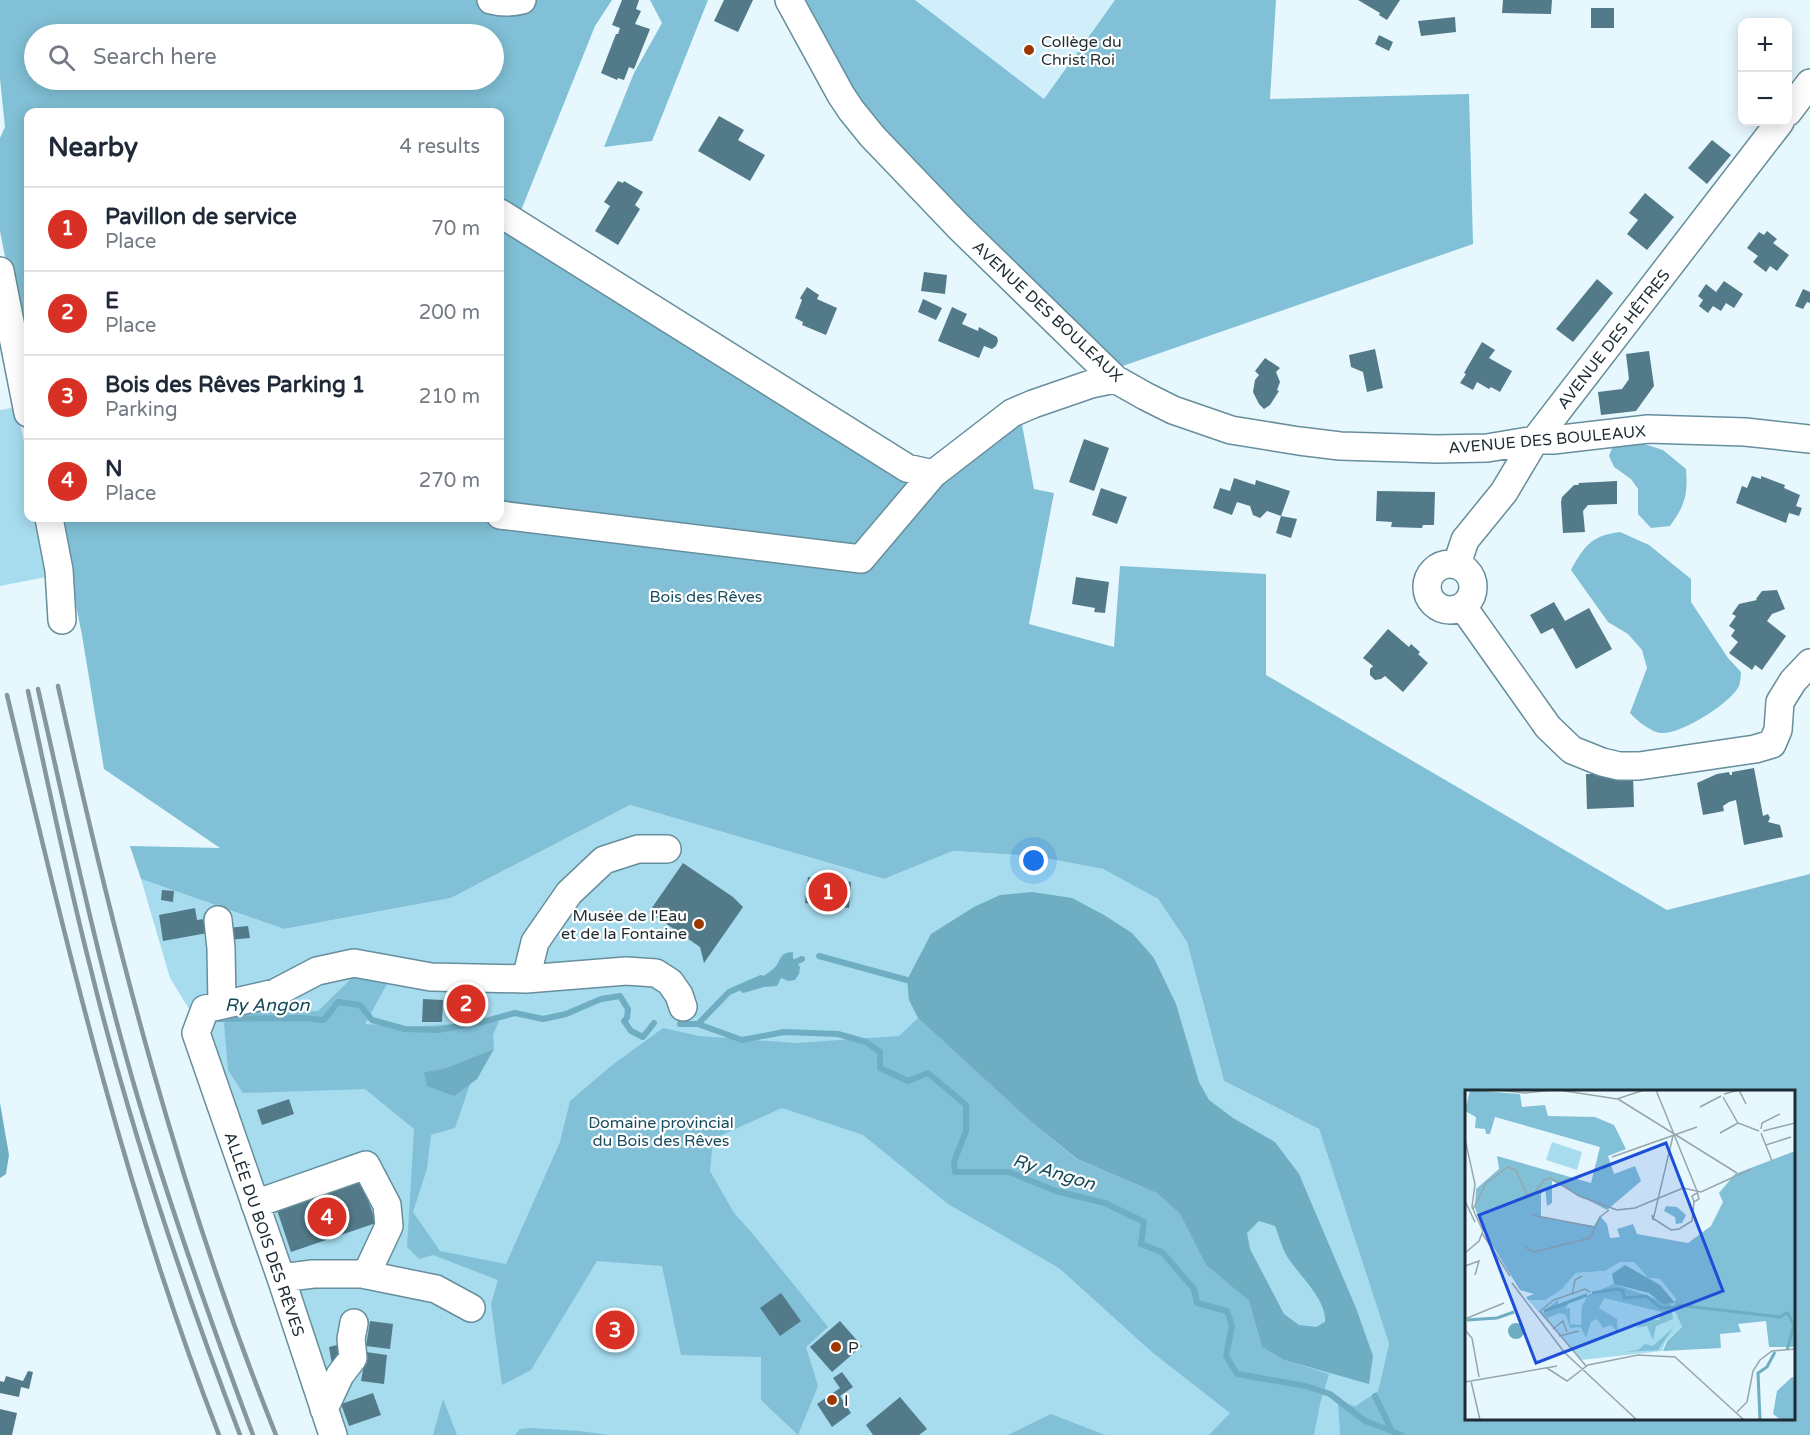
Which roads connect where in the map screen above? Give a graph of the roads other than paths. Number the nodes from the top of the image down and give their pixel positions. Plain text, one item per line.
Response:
1 (491, 0) edge
2 (522, 0) edge
3 (789, 0) edge
4 (1810, 83) edge
5 (1792, 107) edge
6 (1777, 126) edge
7 (504, 216) edge
8 (0, 271) edge
9 (1115, 379) junction
10 (24, 393) edge
11 (1810, 439) edge
12 (1535, 440) junction
13 (933, 474) junction
14 (504, 515) edge
15 (50, 522) edge
16 (1457, 564) junction
17 (1463, 607) junction
18 (62, 620) dead end
19 (1810, 663) edge
20 (667, 849) dead end
21 (218, 920) dead end
22 (526, 979) junction
23 (222, 1005) junction
24 (683, 1007) dead end
25 (255, 1204) junction
26 (366, 1275) junction
27 (281, 1278) junction
28 (471, 1308) dead end
29 (354, 1323) dead end
30 (324, 1408) junction
31 (333, 1435) edge

1 - 2 street
3 - 9 street, AVENUE DES BOULEAUX
4 - 5 street
6 - 12 street, AVENUE DES HÊTRES
7 - 13 street
8 - 10 street
9 - 12 street, AVENUE DES BOULEAUX
9 - 13 street
11 - 12 street, AVENUE DES BOULEAUX
12 - 16 street, AVENUE DES HÊTRES
13 - 14 street
15 - 18 street
16 - 17 street
16 - 17 street
17 - 19 street
20 - 22 street
21 - 23 street
22 - 23 street
22 - 24 street
23 - 25 street, ALLÉE DU BOIS DES RÊVES
25 - 26 street
25 - 27 street, ALLÉE DU BOIS DES RÊVES
26 - 27 street
26 - 28 street
27 - 30 street, ALLÉE DU BOIS DES RÊVES
29 - 30 street
30 - 31 street, ALLÉE DU BOIS DES RÊVES

